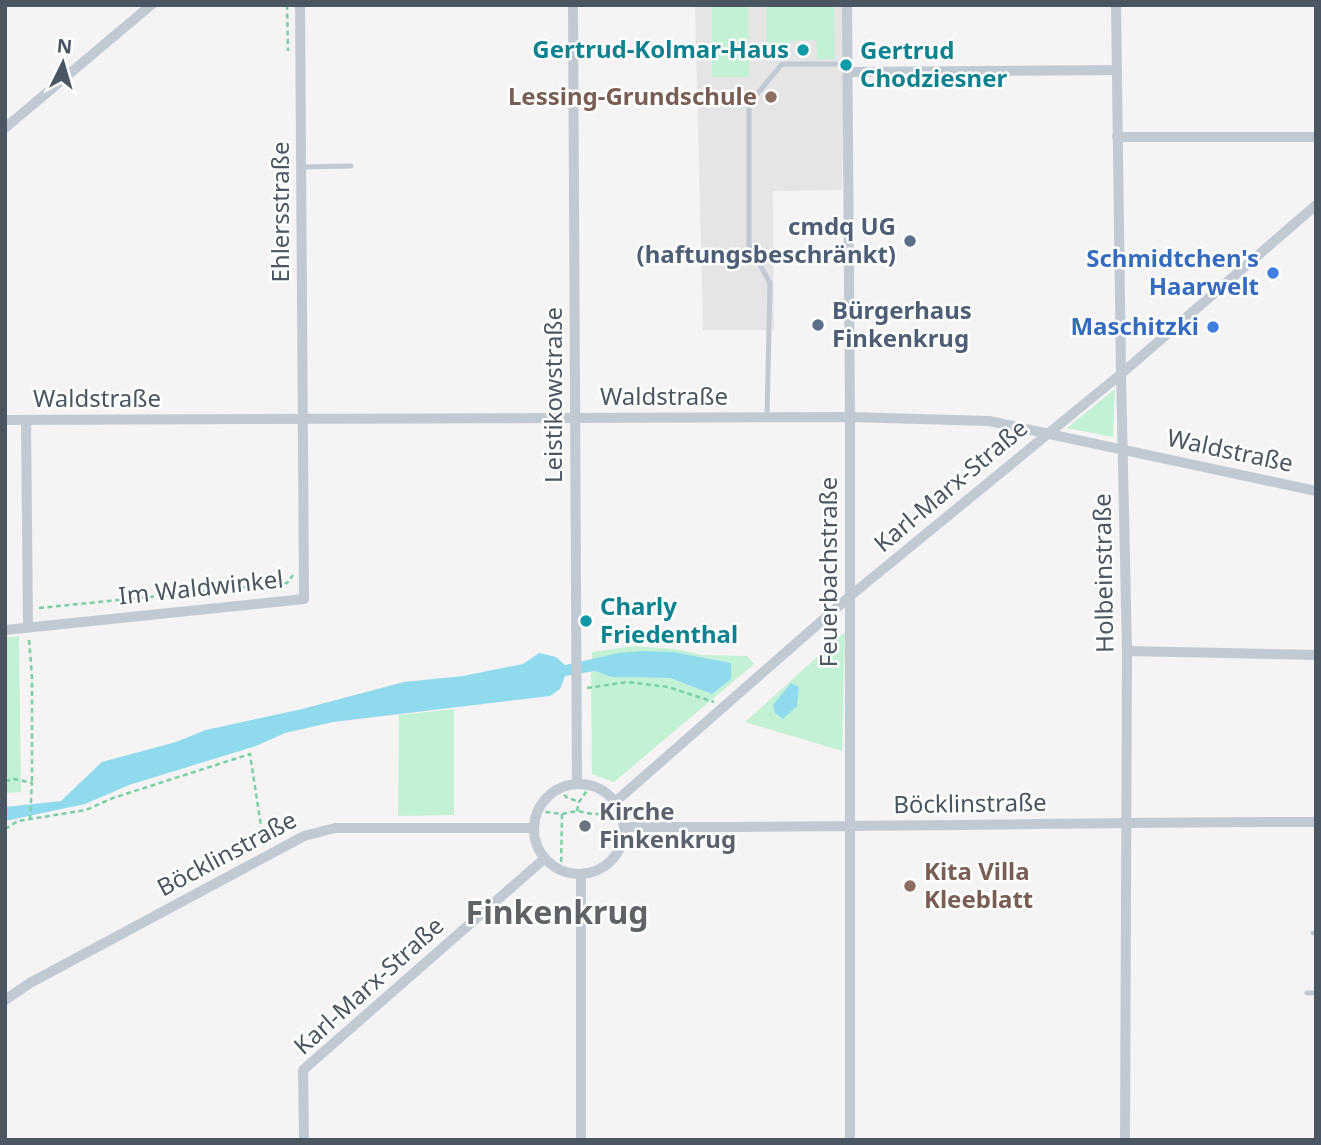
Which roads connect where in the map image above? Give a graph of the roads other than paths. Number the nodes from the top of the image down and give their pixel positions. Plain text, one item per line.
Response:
1 (151, 5) edge
2 (300, 5) edge
3 (573, 5) edge
4 (847, 5) edge
5 (1116, 5) edge
6 (848, 68) junction
7 (1117, 70) junction
8 (5, 128) edge
9 (1118, 137) junction
10 (1316, 137) edge
11 (351, 166) dead end
12 (301, 167) junction
13 (1316, 205) edge
14 (1121, 374) junction
15 (850, 417) junction
16 (303, 418) junction
17 (576, 418) junction
18 (767, 418) junction
19 (5, 420) edge
20 (26, 420) junction
21 (1047, 434) junction
22 (1122, 450) junction
23 (1316, 491) edge
24 (849, 597) junction
25 (29, 626) junction
26 (5, 630) edge
27 (1127, 651) junction
28 (1316, 655) edge
29 (577, 784) junction
30 (615, 802) junction
31 (1126, 822) junction
32 (1316, 822) edge
33 (624, 827) junction
34 (533, 828) junction
35 (850, 828) junction
36 (544, 859) junction
37 (581, 875) junction
38 (1307, 993) dead end
39 (1316, 993) edge
40 (5, 1000) edge
41 (304, 1140) edge
42 (581, 1140) edge
43 (850, 1140) edge
44 (1125, 1140) edge

1 - 8 street
2 - 12 street, Ehlersstraße
3 - 17 street, Leistikowstraße
4 - 6 street, Feuerbachstraße
5 - 7 street, Holbeinstraße
6 - 7 street
6 - 15 street, Feuerbachstraße
6 - 18 lane
7 - 9 street, Holbeinstraße
9 - 10 street
9 - 14 street, Holbeinstraße
11 - 12 lane
12 - 16 street, Ehlersstraße
13 - 14 street, Karl-Marx-Straße
14 - 21 street, Karl-Marx-Straße
14 - 22 street, Holbeinstraße
15 - 18 street, Waldstraße
15 - 21 street, Waldstraße
15 - 24 street, Feuerbachstraße
16 - 17 street, Waldstraße
16 - 20 street, Waldstraße
16 - 25 street, Im Waldwinkel
17 - 18 street, Waldstraße
17 - 29 street, Leistikowstraße
19 - 20 street, Waldstraße
20 - 25 street
21 - 22 street, Waldstraße
21 - 24 street, Karl-Marx-Straße
22 - 23 street, Waldstraße
22 - 27 street, Holbeinstraße
24 - 30 street, Karl-Marx-Straße
24 - 35 street, Feuerbachstraße
25 - 26 street, Im Waldwinkel
27 - 28 street
27 - 31 street, Holbeinstraße
29 - 30 street
29 - 34 street
30 - 33 street
31 - 32 street, Böcklinstraße
31 - 35 street, Böcklinstraße
31 - 44 street, Holbeinstraße
33 - 35 street, Böcklinstraße
33 - 37 street
34 - 36 street
34 - 40 street, Böcklinstraße
35 - 43 street, Feuerbachstraße
36 - 37 street
36 - 41 street, Karl-Marx-Straße
37 - 42 street
38 - 39 lane

